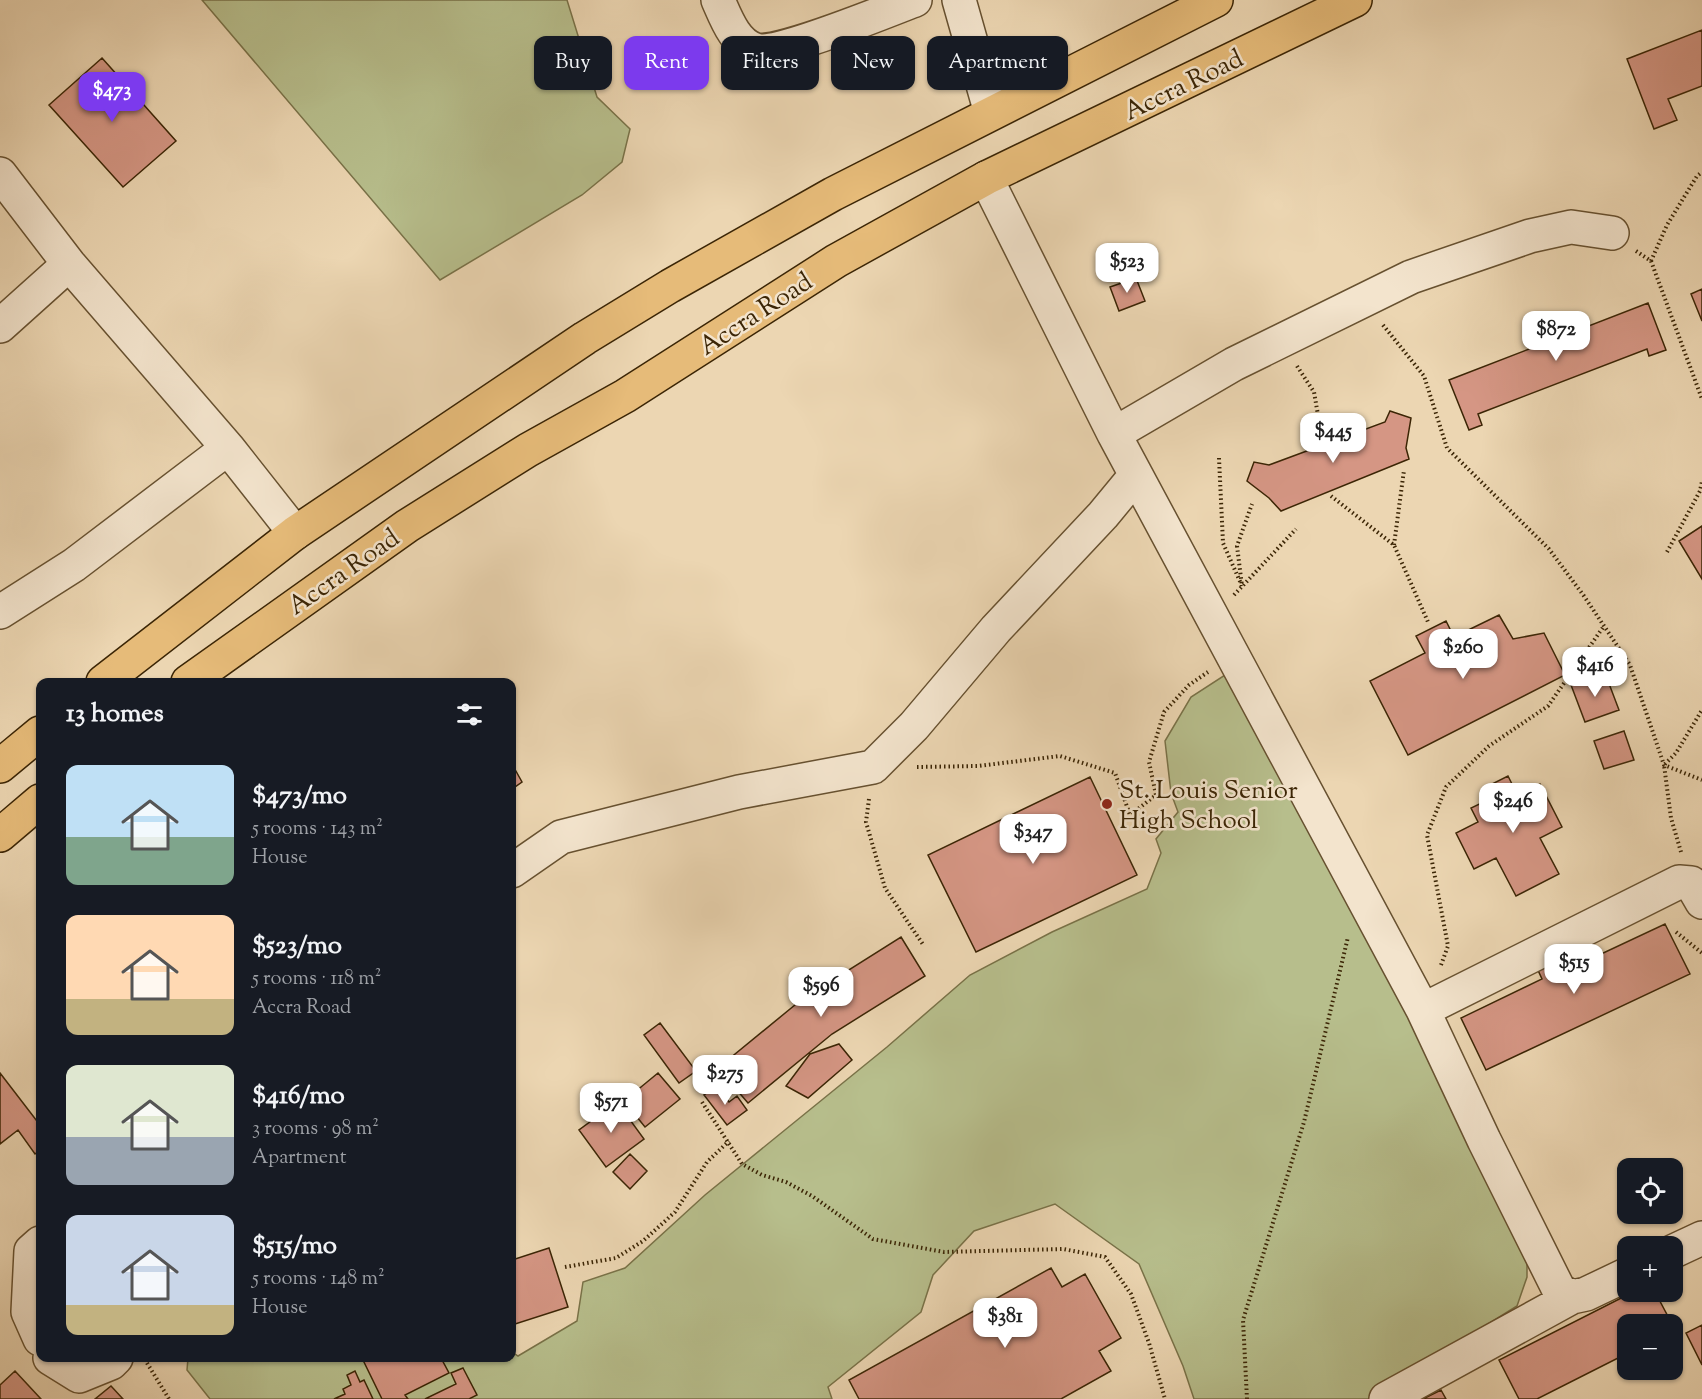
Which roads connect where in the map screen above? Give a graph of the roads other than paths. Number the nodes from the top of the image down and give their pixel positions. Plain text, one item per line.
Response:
1 (718, 0) edge
2 (915, 0) edge
3 (959, 0) edge
4 (1216, 0) edge
5 (1355, 0) edge
6 (991, 112) junction
7 (0, 174) edge
8 (986, 178) junction
9 (1612, 233) road end
10 (69, 264) junction
11 (0, 327) edge
12 (1114, 434) junction
13 (228, 448) junction
14 (1136, 475) junction
15 (295, 534) junction
16 (0, 612) edge
17 (108, 678) edge
18 (193, 678) edge
19 (36, 736) edge
20 (0, 766) edge
21 (36, 804) edge
22 (0, 835) edge
23 (516, 868) edge
24 (1696, 892) edge
25 (1423, 1010) junction
26 (1702, 1238) edge
27 (36, 1247) edge
28 (1683, 1247) edge
29 (1617, 1279) edge
30 (1572, 1297) junction
31 (36, 1330) edge
32 (56, 1362) edge
33 (112, 1362) edge
34 (1386, 1399) edge

1 - 2 street
3 - 6 street
4 - 6 highway
5 - 8 highway, Accra Road
6 - 15 highway
7 - 10 street
8 - 12 street
8 - 18 highway, Accra Road
9 - 12 street
10 - 11 street
10 - 13 street
12 - 14 street
13 - 15 street
13 - 16 street
14 - 23 street
14 - 25 street
15 - 17 highway
19 - 20 highway
21 - 22 highway
24 - 25 street
25 - 30 street
26 - 28 street
27 - 31 street
29 - 30 street
30 - 34 street
32 - 33 street

